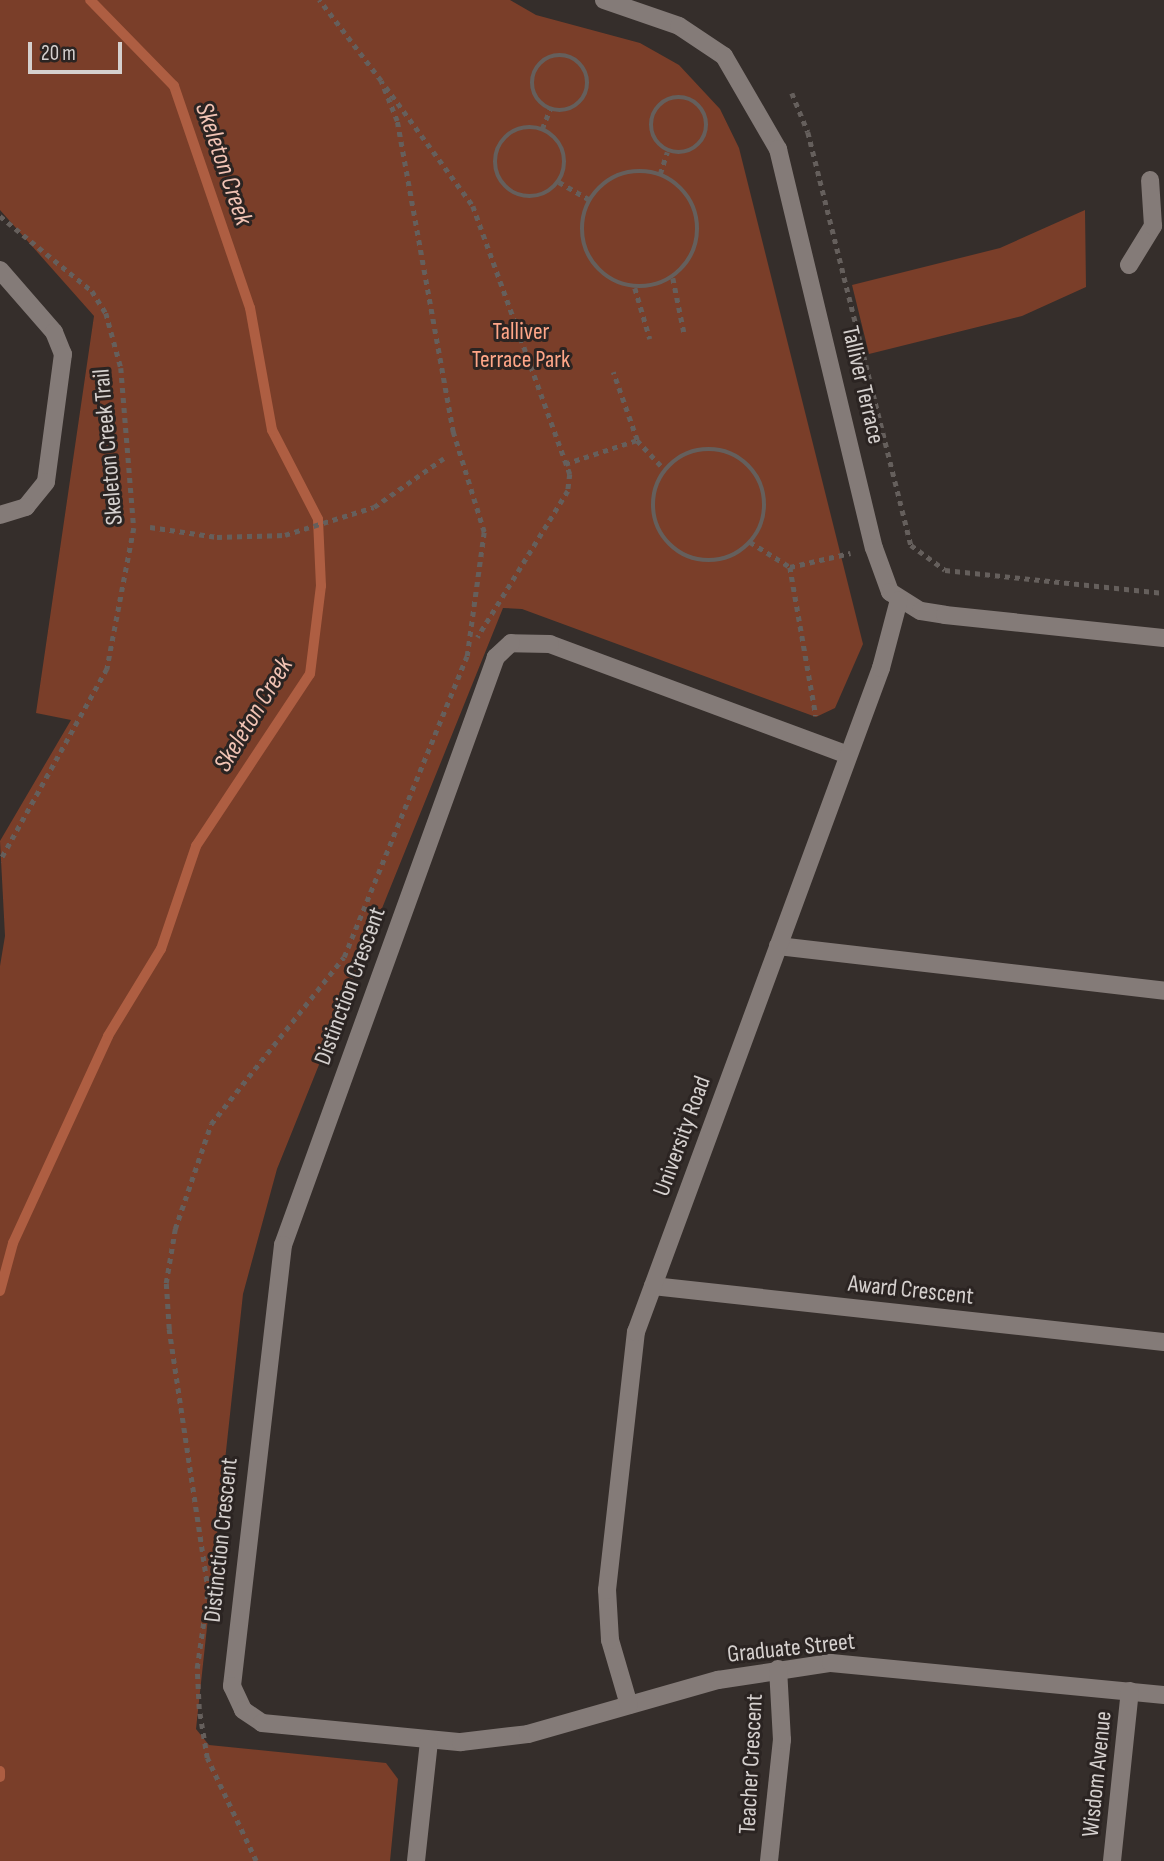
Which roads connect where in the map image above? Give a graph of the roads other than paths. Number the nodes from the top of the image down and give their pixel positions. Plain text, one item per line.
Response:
1 (604, 0) edge
2 (1150, 180) dead end
3 (1158, 226) edge
4 (1129, 265) dead end
5 (0, 270) edge
6 (0, 515) edge
7 (899, 600) junction
8 (1164, 638) edge
9 (848, 755) junction
10 (778, 946) junction
11 (1164, 991) edge
12 (653, 1286) junction
13 (1164, 1342) edge
14 (778, 1669) junction
15 (1130, 1691) junction
16 (1164, 1695) edge
17 (629, 1705) junction
18 (243, 1710) joint
19 (429, 1741) junction
20 (416, 1861) edge
21 (769, 1861) edge
22 (1112, 1861) edge

1 - 7 street, Talliver Terrace
2 - 3 street
3 - 4 street
5 - 6 street
7 - 8 street
7 - 9 street, University Road
9 - 10 street, University Road
9 - 18 street, Distinction Crescent
10 - 11 street
10 - 12 street, University Road
12 - 13 street, Award Crescent
12 - 17 street, University Road
14 - 15 street, Graduate Street
14 - 17 street, Graduate Street
14 - 21 street, Teacher Crescent
15 - 16 street, Graduate Street
15 - 22 street, Wisdom Avenue
17 - 19 street, Graduate Street
18 - 19 street, Graduate Street
19 - 20 street

